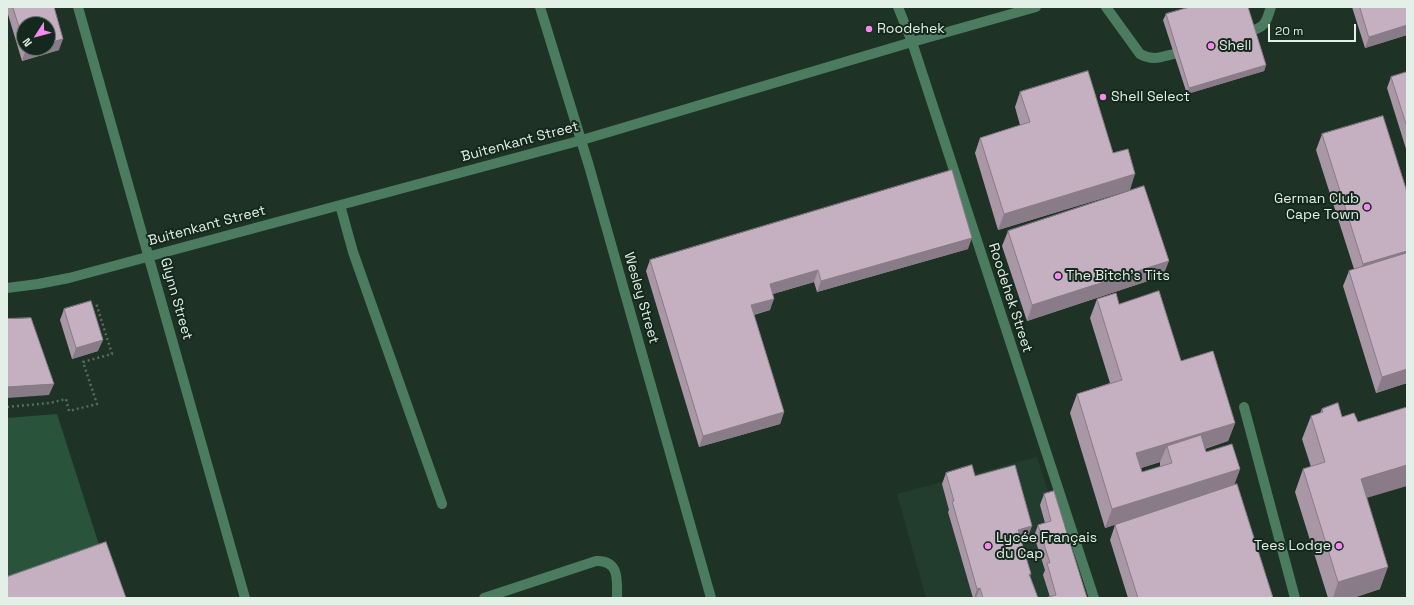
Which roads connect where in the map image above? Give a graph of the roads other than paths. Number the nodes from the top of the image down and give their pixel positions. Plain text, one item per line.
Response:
1 (78, 7) edge
2 (540, 7) edge
3 (898, 7) edge
4 (1036, 7) edge
5 (1106, 7) edge
6 (1271, 7) edge
7 (1252, 31) edge
8 (912, 42) junction
9 (1174, 54) dead end
10 (582, 140) junction
11 (340, 205) junction
12 (149, 256) junction
13 (7, 288) edge
14 (1244, 407) dead end
15 (442, 504) dead end
16 (245, 598) edge
17 (484, 598) edge
18 (617, 598) edge
19 (711, 598) edge
20 (1094, 598) edge
21 (1295, 598) edge

1 - 12 street, Glynn Street
2 - 10 street, Wesley Street
3 - 8 street, Roodehek Street
4 - 8 street, Buitenkant Street
5 - 9 street
6 - 7 street
8 - 10 street, Buitenkant Street
8 - 20 street, Roodehek Street
10 - 11 street, Buitenkant Street
10 - 19 street, Wesley Street
11 - 12 street, Buitenkant Street
11 - 15 street
12 - 13 street, Buitenkant Street
12 - 16 street, Glynn Street
14 - 21 street
17 - 18 street

